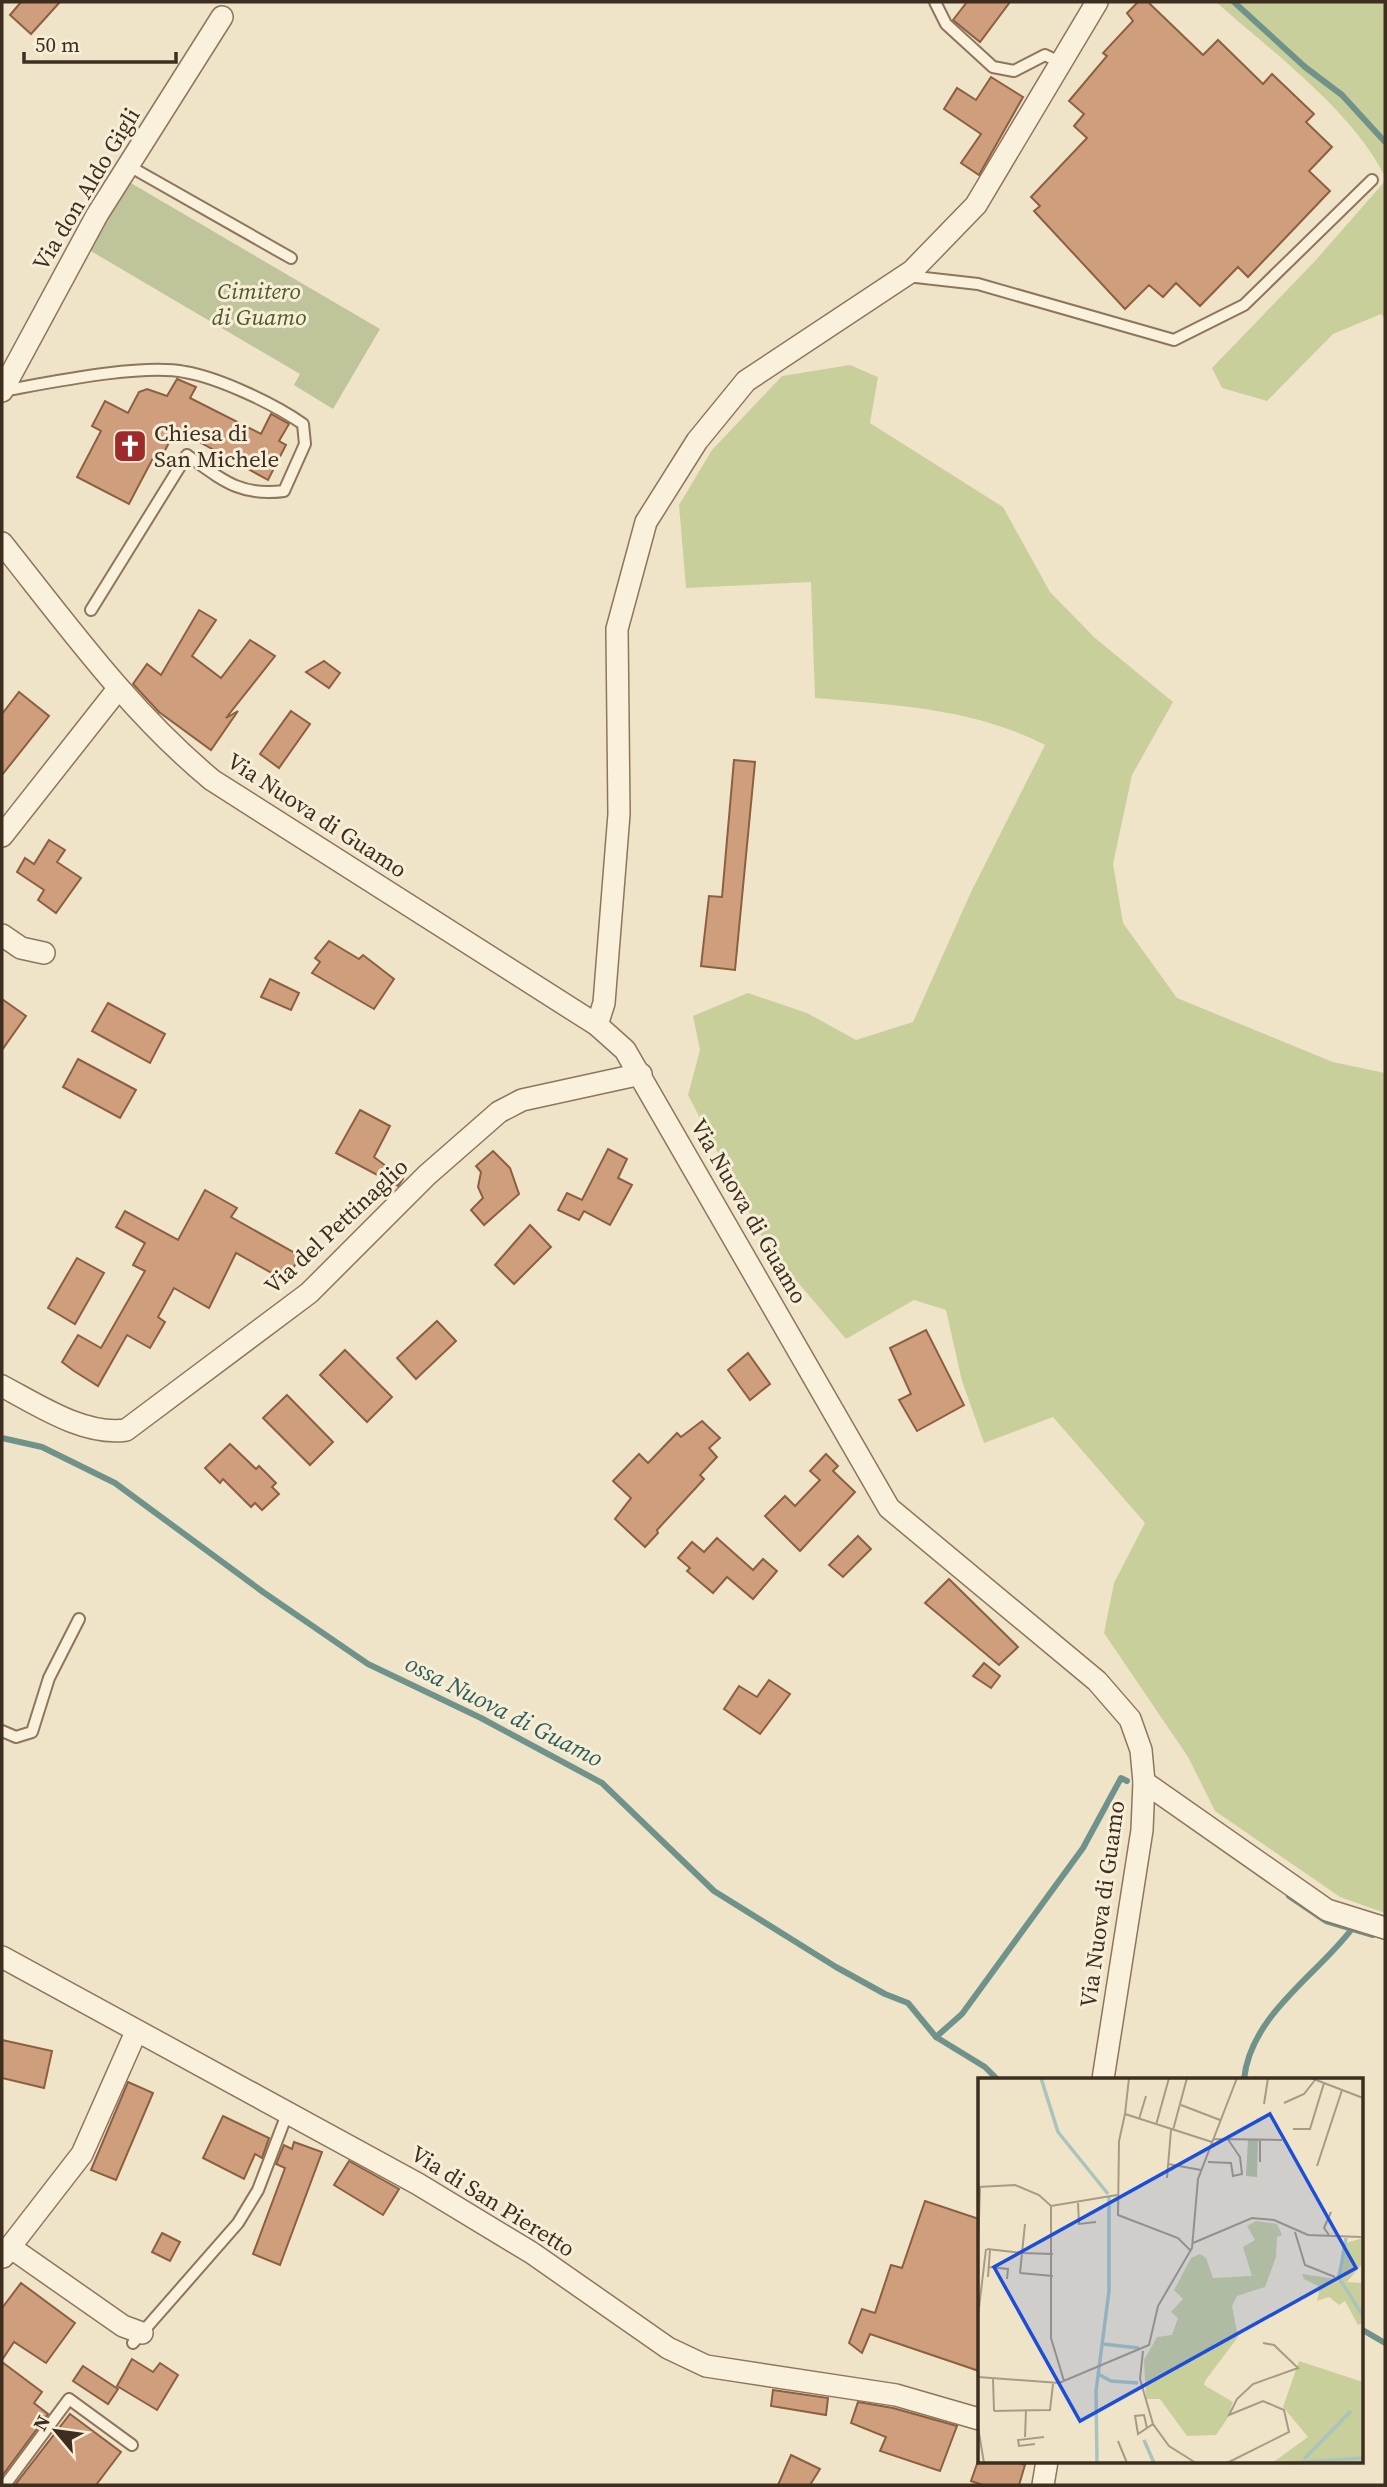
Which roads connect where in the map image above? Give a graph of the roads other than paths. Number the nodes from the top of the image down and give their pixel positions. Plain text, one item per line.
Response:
1 (935, 2) edge
2 (1097, 2) edge
3 (222, 17) dead end
4 (1061, 63) junction
5 (129, 166) junction
6 (1373, 180) dead end
7 (291, 258) dead end
8 (905, 275) junction
9 (2, 391) edge
10 (2, 543) edge
11 (91, 610) dead end
12 (118, 689) junction
13 (2, 836) edge
14 (2, 935) edge
15 (44, 953) dead end
16 (597, 1025) junction
17 (641, 1074) junction
18 (2, 1386) edge
19 (79, 1619) dead end
20 (2, 1731) edge
21 (1144, 1782) junction
22 (1385, 1928) edge
23 (2, 1957) edge
24 (136, 2032) junction
25 (1103, 2078) edge
26 (287, 2113) junction
27 (5, 2249) edge
28 (137, 2338) joint
29 (978, 2419) edge
30 (132, 2445) dead end
31 (1047, 2462) edge
32 (5, 2485) edge
33 (1042, 2485) edge

1 - 4 lane
2 - 4 street
3 - 5 street, Via don Aldo Gigli
4 - 8 street
5 - 7 lane
5 - 9 street, Via don Aldo Gigli
6 - 8 lane
8 - 16 street
9 - 11 lane
10 - 12 street, Via Nuova di Guamo
12 - 13 street
12 - 16 street, Via Nuova di Guamo
14 - 15 street
16 - 17 street, Via Nuova di Guamo
17 - 18 street, Via del Pettinaglio
17 - 21 street, Via Nuova di Guamo
19 - 20 lane
21 - 22 street
21 - 25 street, Via Nuova di Guamo
23 - 24 street, Via di San Pieretto
24 - 26 street, Via di San Pieretto
24 - 27 street
26 - 28 lane
26 - 29 street, Via di San Pieretto
27 - 28 street
30 - 32 lane
31 - 33 street

